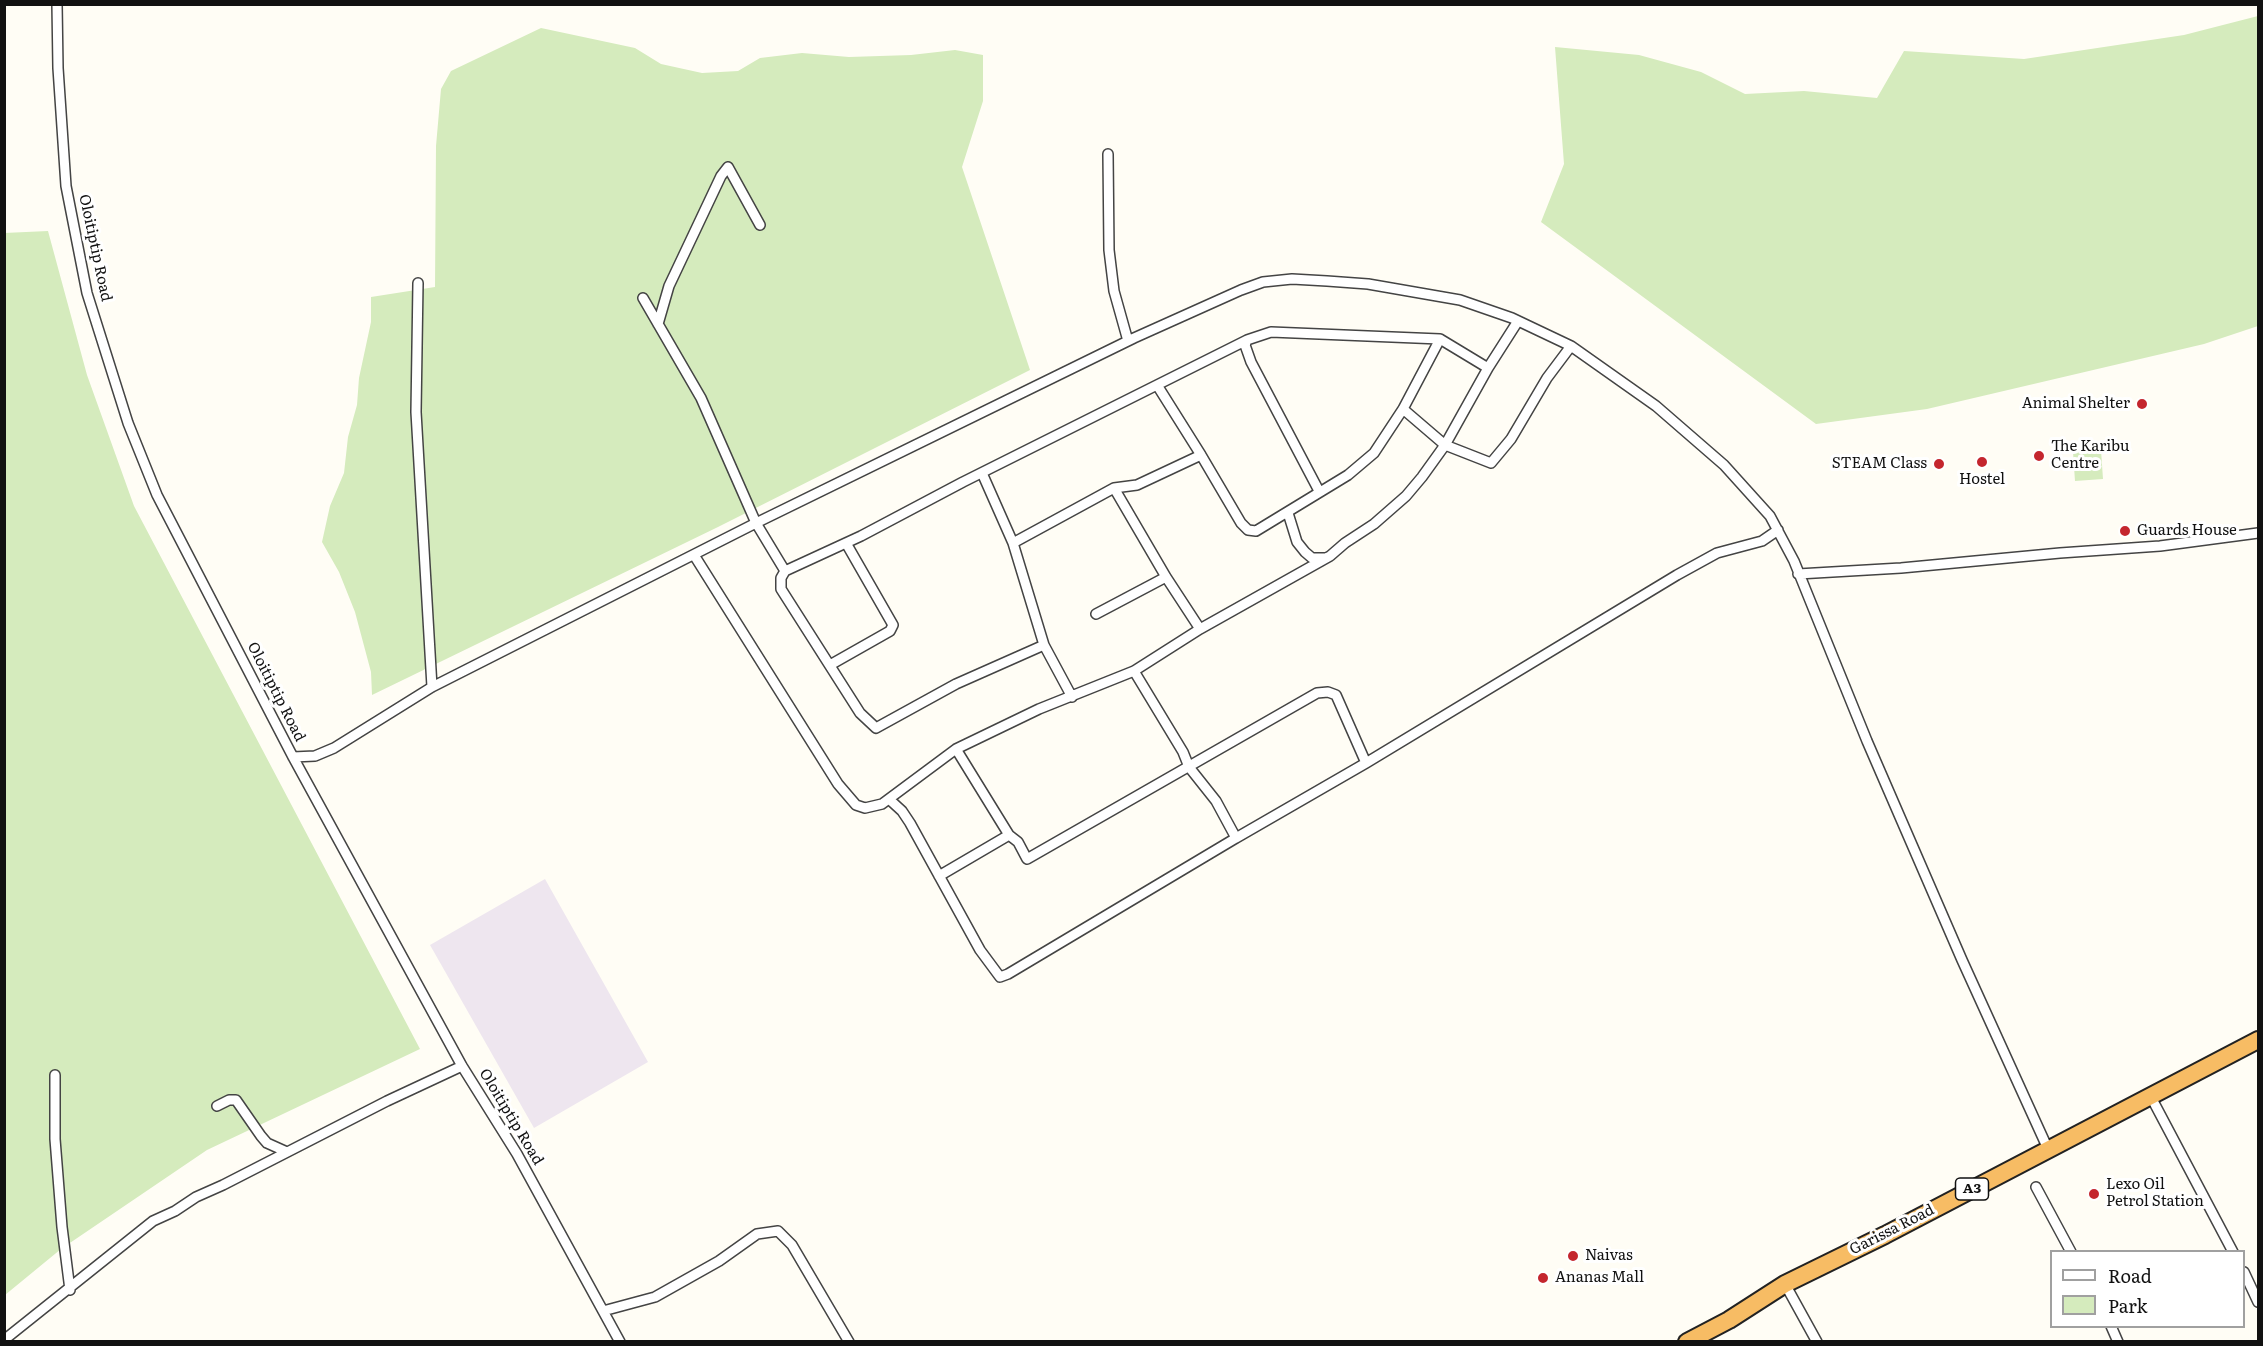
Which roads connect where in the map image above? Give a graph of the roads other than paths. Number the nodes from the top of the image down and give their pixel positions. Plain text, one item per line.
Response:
1 (57, 4) edge
2 (1108, 153) dead end
3 (760, 225) dead end
4 (418, 283) dead end
5 (643, 298) dead end
6 (1518, 321) junction
7 (658, 324) junction
8 (1440, 339) junction
9 (1247, 340) junction
10 (1128, 341) junction
11 (1572, 346) junction
12 (1488, 368) junction
13 (1156, 385) junction
14 (1403, 409) junction
15 (1445, 445) junction
16 (1201, 455) junction
17 (982, 473) junction
18 (1114, 488) junction
19 (1319, 491) junction
20 (1287, 513) junction
21 (756, 523) junction
22 (1778, 530) junction
23 (2259, 533) edge
24 (846, 543) junction
25 (1013, 543) junction
26 (694, 555) junction
27 (1330, 556) junction
28 (785, 571) junction
29 (1798, 574) junction
30 (1166, 577) junction
31 (1096, 614) dead end
32 (1200, 629) junction
33 (1044, 645) junction
34 (830, 665) junction
35 (1134, 671) junction
36 (432, 687) junction
37 (1072, 697) junction
38 (956, 749) junction
39 (293, 757) junction
40 (1366, 763) junction
41 (1189, 767) junction
42 (890, 800) junction
43 (1009, 835) junction
44 (1236, 838) junction
45 (939, 876) junction
46 (2259, 1040) edge
47 (462, 1066) junction
48 (55, 1075) dead end
49 (2151, 1097) junction
50 (217, 1106) dead end
51 (2048, 1149) junction
52 (287, 1152) junction
53 (2036, 1187) dead end
54 (2070, 1250) edge
55 (2232, 1250) edge
56 (2245, 1274) edge
57 (1785, 1284) junction
58 (70, 1290) junction
59 (2259, 1302) edge
60 (603, 1311) junction
61 (4, 1340) edge
62 (620, 1341) edge
63 (849, 1341) edge
64 (1687, 1341) edge
65 (1817, 1341) edge

1 - 39 street, Oloitiptip Road
2 - 10 street
3 - 7 street
4 - 36 street
5 - 7 street
6 - 10 street
6 - 11 street
6 - 12 street
7 - 21 street
8 - 9 street
8 - 12 street
8 - 14 street
9 - 13 street
9 - 19 street
10 - 21 street
11 - 15 street
11 - 22 street
12 - 15 street
13 - 16 street
13 - 17 street
14 - 15 street
14 - 19 street
15 - 27 street
16 - 18 street
16 - 20 street
17 - 24 street
17 - 25 street
18 - 25 street
18 - 30 street
19 - 20 street
20 - 27 street
21 - 26 street
21 - 28 street
22 - 29 street
22 - 40 street
23 - 29 street
24 - 28 street
24 - 34 street
25 - 33 street
26 - 36 street
26 - 42 street
27 - 32 street
28 - 34 street
29 - 51 street
30 - 31 street
30 - 32 street
32 - 35 street
33 - 34 street
33 - 37 street
35 - 37 street
35 - 41 street
36 - 39 street
37 - 38 street
38 - 42 street
38 - 43 street
39 - 47 street, Oloitiptip Road
40 - 41 street
40 - 44 street
41 - 43 street
41 - 44 street
42 - 45 street
43 - 45 street
44 - 45 street
46 - 49 highway, Garissa Road / A3
47 - 52 street
47 - 60 street, Oloitiptip Road
48 - 58 street
49 - 51 highway, Garissa Road / A3
49 - 55 street
50 - 52 street
51 - 57 highway, Garissa Road / A3
52 - 58 street
53 - 54 street
56 - 59 street
57 - 64 highway, Garissa Road / A3
57 - 65 street
58 - 61 street
60 - 62 street, Oloitiptip Road
60 - 63 street

